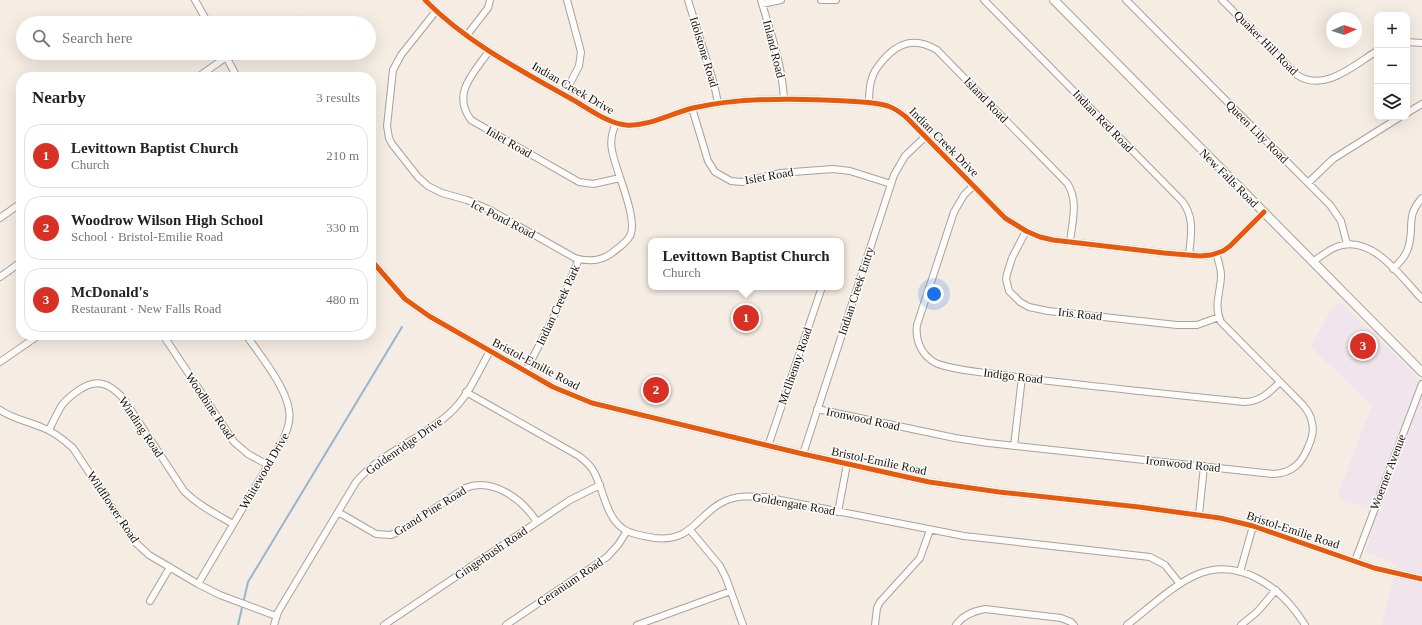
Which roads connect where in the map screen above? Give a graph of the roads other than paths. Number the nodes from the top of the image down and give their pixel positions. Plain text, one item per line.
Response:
1 (195, 0) edge
2 (424, 0) edge
3 (490, 0) edge
4 (567, 0) edge
5 (688, 0) edge
6 (781, 0) edge
7 (821, 0) edge
8 (836, 0) edge
9 (984, 0) edge
10 (1054, 0) edge
11 (1126, 0) edge
12 (1222, 0) edge
13 (762, 2) edge
14 (436, 11) junction
15 (204, 16) edge
16 (467, 35) junction
17 (1410, 42) edge
18 (1422, 43) edge
19 (489, 51) junction
20 (1374, 53) edge
21 (219, 60) edge
22 (230, 60) edge
23 (204, 72) edge
24 (235, 72) edge
25 (564, 95) junction
26 (784, 99) junction
27 (869, 102) junction
28 (718, 103) junction
29 (1422, 104) edge
30 (692, 108) junction
31 (1410, 111) edge
32 (1395, 120) edge
33 (616, 123) junction
34 (925, 137) junction
35 (620, 178) junction
36 (1308, 183) junction
37 (891, 184) junction
38 (973, 186) junction
39 (1422, 198) edge
40 (16, 207) edge
41 (1264, 212) junction
42 (0, 218) edge
43 (1026, 231) junction
44 (1070, 242) junction
45 (1347, 244) junction
46 (1216, 253) junction
47 (1189, 255) junction
48 (579, 260) junction
49 (1313, 262) junction
50 (16, 266) edge
51 (376, 266) edge
52 (1393, 269) junction
53 (0, 277) edge
54 (821, 290) edge
55 (1422, 300) edge
56 (1219, 317) junction
57 (32, 340) edge
58 (166, 340) edge
59 (249, 340) edge
60 (490, 351) junction
61 (0, 362) edge
62 (526, 372) junction
63 (1422, 372) edge
64 (1022, 377) junction
65 (1280, 382) junction
66 (1422, 384) edge
67 (466, 392) junction
68 (817, 409) junction
69 (0, 410) edge
70 (49, 430) junction
71 (768, 446) junction
72 (1014, 446) junction
73 (803, 454) junction
74 (847, 464) junction
75 (268, 465) junction
76 (1204, 466) junction
77 (600, 485) junction
78 (338, 512) junction
79 (838, 512) junction
80 (1199, 515) junction
81 (537, 522) junction
82 (233, 524) junction
83 (1253, 526) junction
84 (690, 530) junction
85 (930, 530) junction
86 (627, 531) junction
87 (1355, 561) junction
88 (170, 567) junction
89 (1240, 572) junction
90 (1422, 579) edge
91 (198, 584) junction
92 (1180, 584) junction
93 (1276, 590) junction
94 (731, 591) junction
95 (150, 601) dead end
96 (276, 616) junction
97 (274, 625) edge
98 (384, 625) edge
99 (506, 625) edge
100 (637, 625) edge
101 (743, 625) edge
102 (875, 625) edge
103 (956, 625) edge
104 (1074, 625) edge
105 (1127, 625) edge
106 (1241, 625) edge
107 (1305, 625) edge

1 - 15 street
2 - 14 street, Indian Creek Drive
3 - 16 street
4 - 25 street
5 - 28 street, Idolstone Road
6 - 13 street
7 - 8 street
9 - 47 street, Indian Red Road
10 - 41 main road, New Falls Road
11 - 36 street, Queen Lily Road
12 - 20 street, Quaker Hill Road
13 - 26 street, Inland Road
14 - 16 street, Indian Creek Drive
14 - 48 street, Ice Pond Road
16 - 19 street, Indian Creek Drive
17 - 18 street
19 - 25 street, Indian Creek Drive
19 - 35 street, Inlet Road
21 - 23 street
22 - 24 street
25 - 33 street, Indian Creek Drive
26 - 27 street, Indian Creek Drive
26 - 28 street, Indian Creek Drive
27 - 34 street, Indian Creek Drive
27 - 44 street, Island Road
28 - 30 street, Indian Creek Drive
29 - 31 street
30 - 33 street, Indian Creek Drive
30 - 37 street, Islet Road
32 - 36 street
33 - 35 street
34 - 37 street, Indian Creek Entry
34 - 38 street, Indian Creek Drive
35 - 48 street
36 - 45 street, Queen Lily Road
37 - 68 street, Indian Creek Entry
38 - 43 street, Indian Creek Drive
38 - 64 street, Indigo Road
39 - 52 street
40 - 42 street
41 - 46 street, Indian Creek Drive
41 - 49 main road, New Falls Road
43 - 44 street, Indian Creek Drive
43 - 56 street, Iris Road
44 - 47 street, Indian Creek Drive
45 - 49 street
45 - 52 street
46 - 47 street, Indian Creek Drive
46 - 56 street
48 - 62 street, Indian Creek Park
49 - 63 main road, New Falls Road
50 - 53 street
51 - 60 street, Bristol-Emilie Road
52 - 55 street
54 - 71 street, McIlhenny Road
56 - 65 street, Ironwood Road
57 - 61 street
58 - 75 street, Woodbine Road
59 - 75 street, Whitewood Drive
60 - 62 street, Bristol-Emilie Road
60 - 67 street, Goldenridge Drive
62 - 71 street, Bristol-Emilie Road
64 - 65 street, Indigo Road
64 - 72 street
65 - 76 street, Ironwood Road
66 - 87 street, Woerner Avenue
67 - 77 street, Goldengate Road
67 - 78 street, Goldenridge Drive
68 - 72 street, Ironwood Road
68 - 73 street, Indian Creek Entry
69 - 70 street, Wildflower Road
70 - 82 street, Winding Road
70 - 88 street, Wildflower Road
71 - 73 street, Bristol-Emilie Road
72 - 76 street, Ironwood Road
73 - 74 street, Bristol-Emilie Road
74 - 79 street
74 - 80 street, Bristol-Emilie Road
75 - 82 street, Whitewood Drive
76 - 80 street
77 - 81 street, Gingerbush Road
77 - 86 street, Goldengate Road
78 - 81 street, Grand Pine Road
78 - 96 street, Goldenridge Drive
79 - 84 street, Goldengate Road
79 - 85 street, Goldengate Road
80 - 83 street, Bristol-Emilie Road
81 - 98 street, Gingerbush Road
82 - 91 street, Whitewood Drive
83 - 87 street, Bristol-Emilie Road
83 - 89 street
84 - 86 street, Goldengate Road
84 - 94 street
85 - 92 street, Goldengate Road
85 - 102 street
86 - 99 street, Geranium Road
87 - 90 street, Bristol-Emilie Road
88 - 91 street, Wildflower Road
88 - 95 street
89 - 92 street
89 - 93 street
91 - 96 street, Wildflower Road
92 - 105 street
93 - 106 street
93 - 107 street
94 - 100 street
94 - 101 street
96 - 97 street, Goldenridge Drive
103 - 104 street

